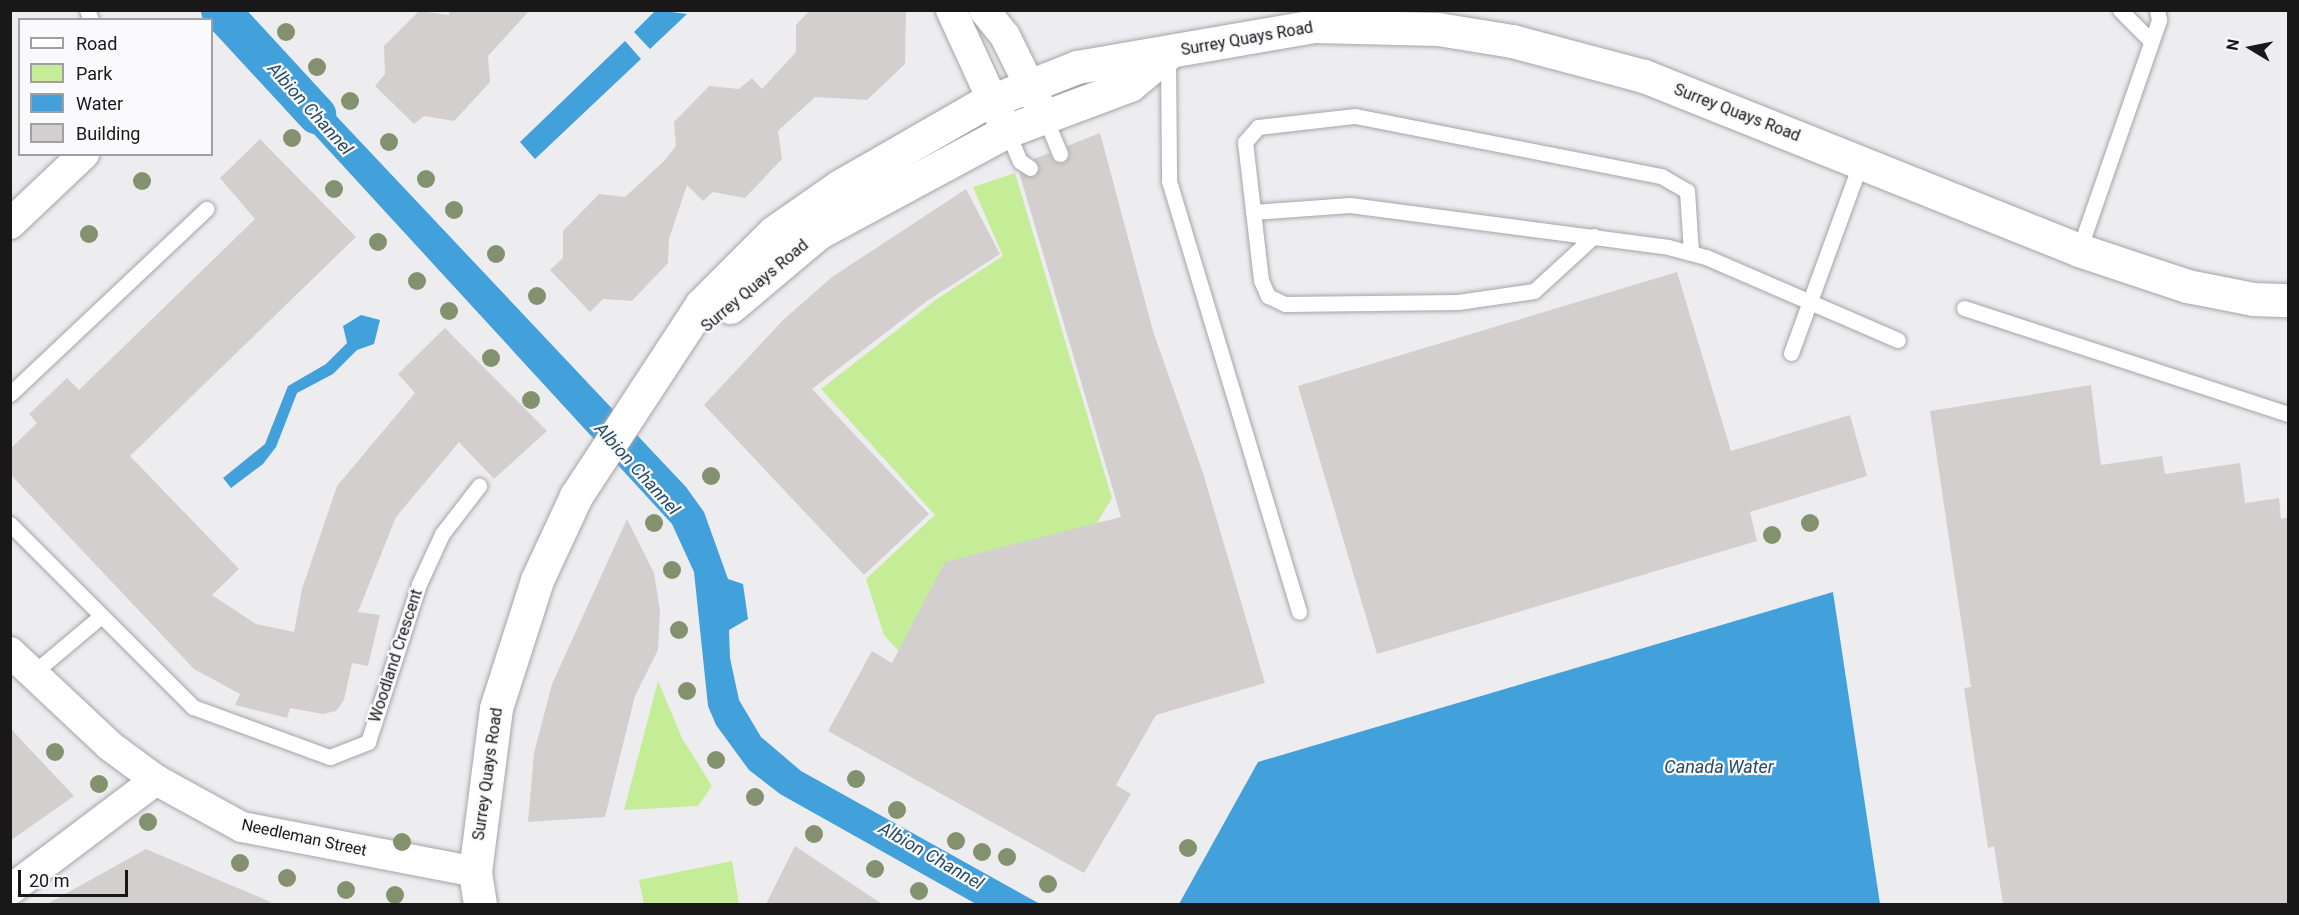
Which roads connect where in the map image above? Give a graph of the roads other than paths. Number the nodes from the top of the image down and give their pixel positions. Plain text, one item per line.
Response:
1 (951, 10) edge
2 (984, 10) edge
3 (2120, 10) edge
4 (2157, 10) edge
5 (2151, 42) junction
6 (1168, 53) junction
7 (1031, 84) junction
8 (993, 100) junction
9 (1044, 115) junction
10 (1007, 131) junction
11 (1060, 154) dead end
12 (82, 156) edge
13 (1861, 162) junction
14 (1030, 168) dead end
15 (206, 208) dead end
16 (1253, 212) junction
17 (10, 224) edge
18 (1594, 236) junction
19 (2079, 250) junction
20 (1691, 253) junction
21 (2289, 300) edge
22 (1808, 303) junction
23 (1964, 308) dead end
24 (1898, 340) dead end
25 (1791, 353) dead end
26 (664, 361) junction
27 (10, 394) edge
28 (2289, 414) edge
29 (478, 486) dead end
30 (10, 524) edge
31 (1299, 612) dead end
32 (100, 617) junction
33 (10, 652) edge
34 (32, 674) junction
35 (156, 780) junction
36 (476, 872) junction
37 (10, 890) edge
38 (480, 904) edge

1 - 8 street
2 - 7 street
3 - 5 lane
4 - 5 lane
5 - 19 lane
6 - 7 street, Surrey Quays Road
6 - 9 street, Surrey Quays Road
6 - 13 street, Surrey Quays Road
6 - 31 lane
7 - 8 street, Surrey Quays Road
7 - 9 street
8 - 10 street
8 - 26 street, Surrey Quays Road
9 - 10 street, Surrey Quays Road
9 - 11 lane
10 - 14 lane
10 - 26 street, Surrey Quays Road
12 - 17 street
13 - 19 street, Surrey Quays Road
13 - 22 lane
15 - 27 lane
16 - 18 lane
16 - 18 lane
16 - 20 lane
18 - 20 lane
19 - 21 street, Surrey Quays Road
20 - 22 lane
22 - 24 lane
22 - 25 lane
23 - 28 lane
26 - 36 street, Surrey Quays Road
29 - 32 lane, Woodland Crescent
30 - 32 lane, Woodland Crescent
32 - 34 lane
33 - 34 street, Needleman Street
34 - 35 street, Needleman Street
35 - 36 street, Needleman Street
35 - 37 street
36 - 38 street, Surrey Quays Road

